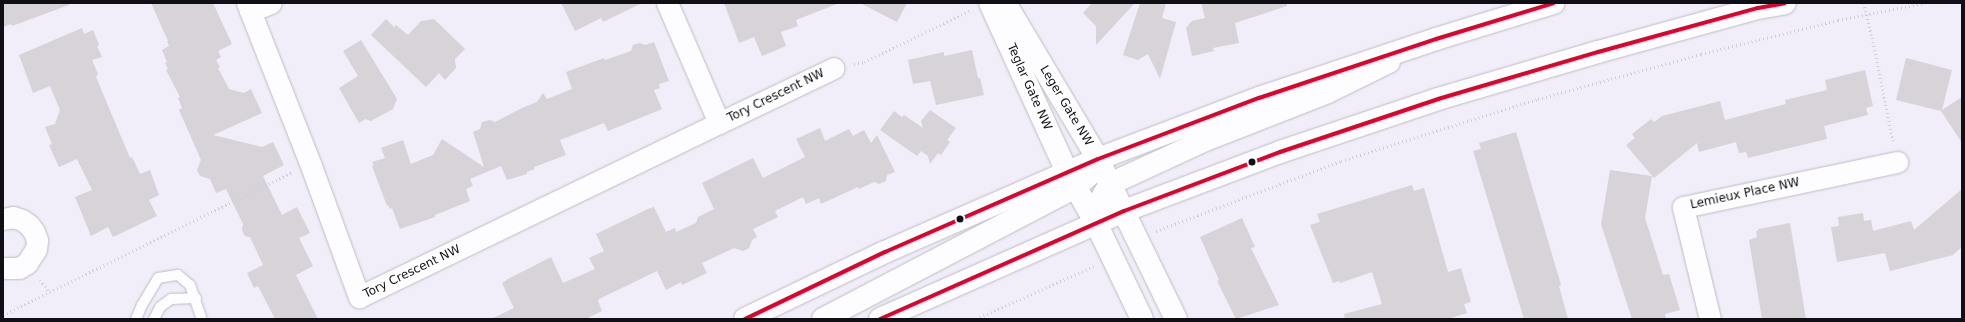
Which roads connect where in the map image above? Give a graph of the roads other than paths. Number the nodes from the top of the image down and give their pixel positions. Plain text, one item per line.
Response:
1 (271, 3) edge
2 (668, 3) edge
3 (1006, 3) edge
4 (1554, 3) edge
5 (1785, 3) edge
6 (983, 6) edge
7 (248, 7) edge
8 (1436, 39) junction
9 (834, 68) road end
10 (719, 123) junction
11 (1098, 159) junction
12 (1897, 162) road end
13 (1071, 179) junction
14 (1110, 184) junction
15 (1124, 211) junction
16 (4, 215) edge
17 (1096, 223) junction
18 (3, 268) edge
19 (196, 298) junction
20 (136, 319) edge
21 (154, 319) edge
22 (202, 319) edge
23 (745, 319) edge
24 (823, 319) edge
25 (880, 319) edge
26 (1142, 319) edge
27 (1176, 319) edge
28 (1710, 319) edge

1 - 7 street, Tory Crescent NW
2 - 10 street, Tory Crescent NW
3 - 11 main road, Leger Gate NW
4 - 8 main road
5 - 15 main road
6 - 13 main road, Teglar Gate NW
7 - 10 street, Tory Crescent NW
8 - 11 main road
8 - 14 main road
9 - 10 street, Tory Crescent NW
11 - 13 main road
11 - 14 main road, Leger Gate NW
12 - 28 street, Lemieux Place NW
13 - 17 main road
13 - 23 main road
13 - 24 main road
14 - 15 main road, Leger Gate NW
14 - 17 main road
15 - 17 main road
15 - 27 main road, Leger Gate NW
16 - 18 street
17 - 25 main road
17 - 26 main road
19 - 20 lane
19 - 21 lane
19 - 22 lane

